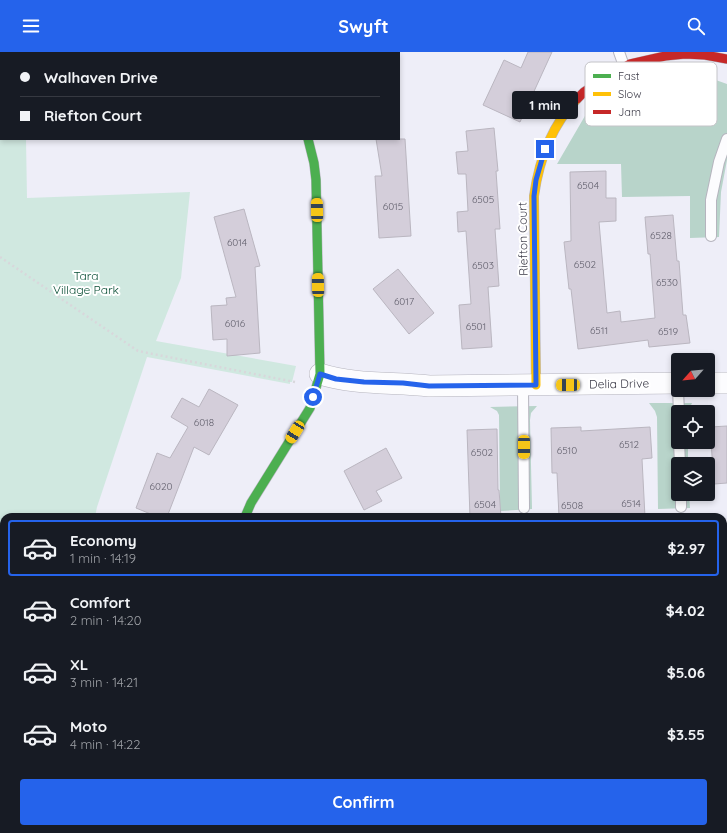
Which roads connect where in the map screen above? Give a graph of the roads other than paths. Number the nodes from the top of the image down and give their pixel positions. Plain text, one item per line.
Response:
1 (619, 52) edge
2 (727, 59) edge
3 (623, 62) edge
4 (639, 62) edge
5 (585, 92) edge
6 (727, 139) edge
7 (308, 140) edge
8 (712, 236) dead end
9 (319, 380) junction
10 (671, 383) edge
11 (715, 383) edge
12 (727, 383) edge
13 (530, 385) junction
14 (681, 501) edge
15 (681, 506) dead end
16 (524, 508) dead end
17 (247, 513) edge

1 - 3 lane
2 - 4 street, Riefton Court
5 - 13 street, Riefton Court
6 - 8 lane
7 - 9 street
9 - 13 street, Delia Drive
9 - 17 street
10 - 13 street, Delia Drive
11 - 12 street
13 - 16 lane
14 - 15 lane

